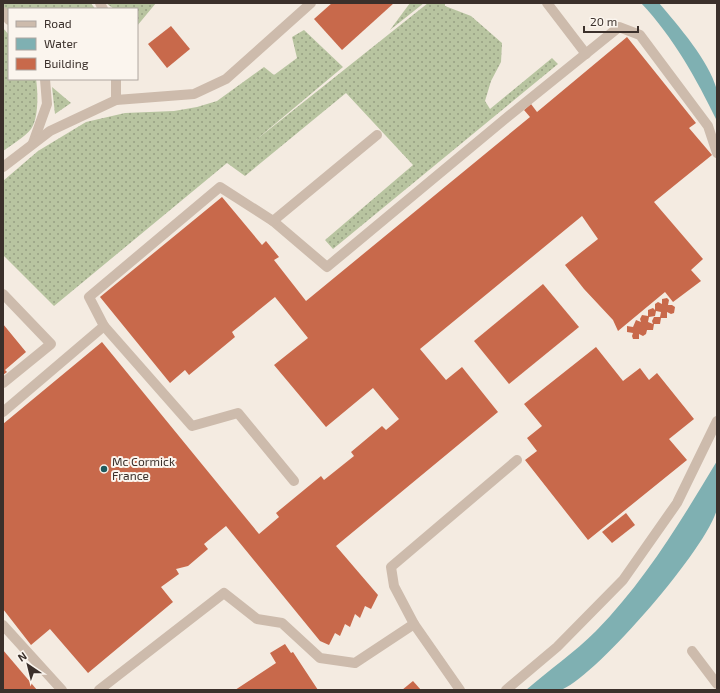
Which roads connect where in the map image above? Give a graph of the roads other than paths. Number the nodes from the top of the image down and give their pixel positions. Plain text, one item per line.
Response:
1 (311, 3) edge
2 (547, 3) edge
3 (586, 54) junction
4 (45, 80) edge
5 (116, 80) edge
6 (116, 100) junction
7 (377, 135) dead end
8 (33, 143) junction
9 (717, 153) edge
10 (3, 167) edge
11 (273, 221) junction
12 (3, 294) edge
13 (104, 326) junction
14 (3, 383) edge
15 (3, 412) edge
16 (717, 421) edge
17 (517, 460) dead end
18 (294, 481) dead end
19 (414, 624) junction
20 (3, 625) edge
21 (692, 651) dead end
22 (717, 684) edge
23 (62, 690) edge
24 (99, 690) edge
25 (460, 690) edge
26 (506, 690) edge

1 - 6 lane
2 - 3 lane
3 - 9 lane
3 - 11 lane
4 - 8 lane
5 - 6 lane
6 - 8 lane
7 - 11 lane
8 - 10 lane
11 - 13 lane
12 - 14 lane
13 - 15 lane
13 - 18 lane
16 - 26 lane
17 - 19 lane
19 - 24 lane
19 - 25 lane
20 - 23 lane
21 - 22 lane

